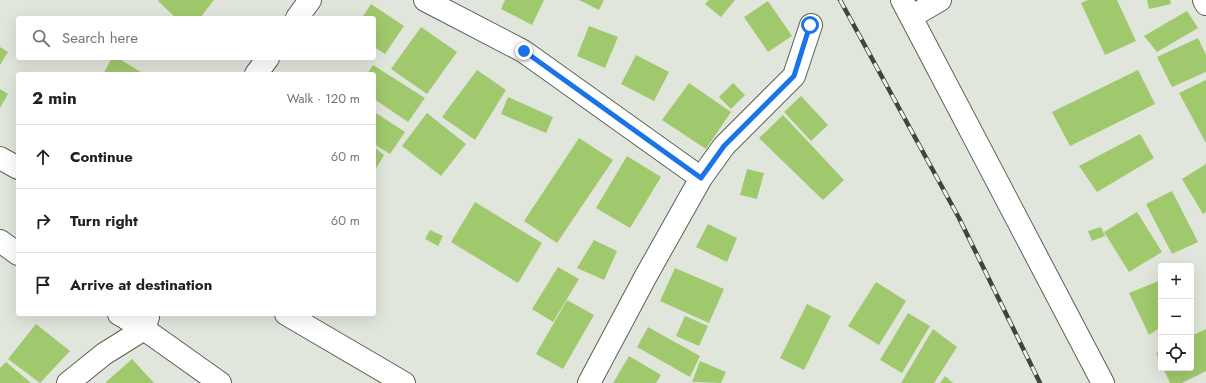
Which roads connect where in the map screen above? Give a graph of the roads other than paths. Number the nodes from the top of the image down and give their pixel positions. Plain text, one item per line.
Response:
1 (310, 0) edge
2 (425, 0) edge
3 (940, 0) edge
4 (1204, 0) edge
5 (1206, 4) edge
6 (907, 9) edge
7 (298, 16) edge
8 (810, 25) dead end
9 (266, 60) edge
10 (258, 72) edge
11 (0, 158) edge
12 (16, 167) edge
13 (701, 178) junction
14 (0, 241) edge
15 (16, 253) edge
16 (125, 316) edge
17 (289, 316) edge
18 (146, 322) edge
19 (68, 383) edge
20 (220, 383) edge
21 (404, 383) edge
22 (589, 383) edge
23 (1103, 383) edge

1 - 7 street
2 - 13 street
3 - 6 street
4 - 5 street
6 - 23 street
8 - 13 street
9 - 10 street
11 - 12 street
13 - 22 street
14 - 15 street
16 - 18 street
17 - 21 street
18 - 19 street
18 - 20 street

